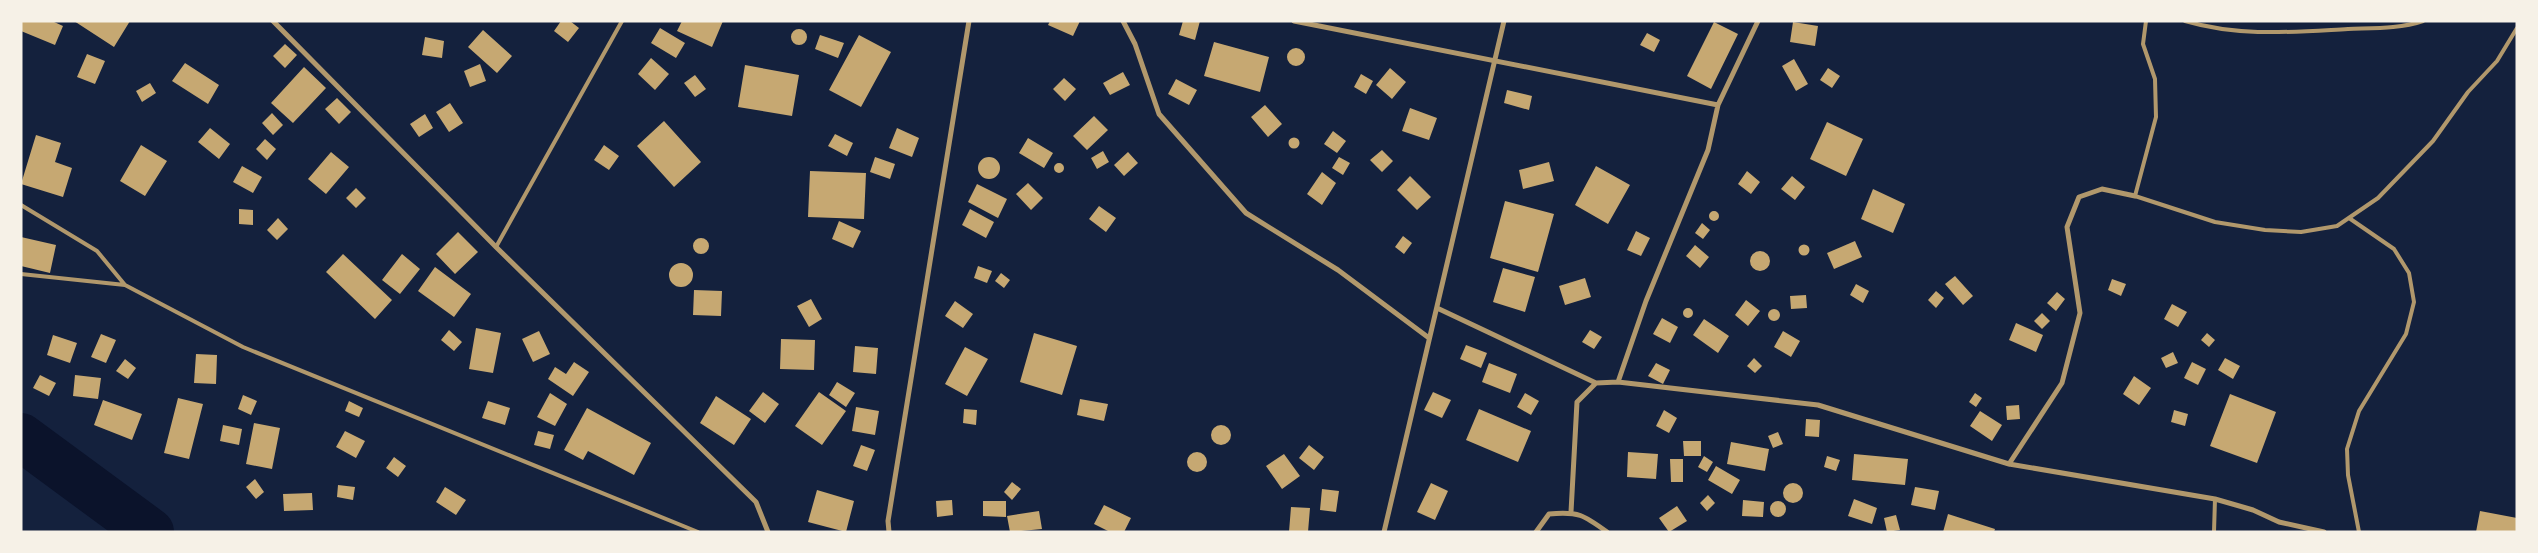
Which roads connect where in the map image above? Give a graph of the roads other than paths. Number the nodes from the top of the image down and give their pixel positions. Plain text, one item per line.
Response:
1 (273, 21) edge
2 (622, 21) edge
3 (969, 21) edge
4 (1123, 21) edge
5 (1294, 21) edge
6 (1504, 21) edge
7 (1758, 21) edge
8 (2146, 21) edge
9 (2185, 21) edge
10 (2423, 21) edge
11 (2517, 28) edge
12 (1494, 61) junction
13 (1718, 105) junction
14 (2135, 196) junction
15 (21, 205) edge
16 (2349, 218) junction
17 (496, 247) junction
18 (21, 274) edge
19 (125, 285) junction
20 (1436, 308) junction
21 (1429, 338) junction
22 (1618, 382) junction
23 (1596, 383) junction
24 (2009, 464) junction
25 (2215, 500) junction
26 (1570, 512) junction
27 (698, 532) edge
28 (768, 532) edge
29 (889, 532) edge
30 (1384, 532) edge
31 (1536, 532) edge
32 (1607, 532) edge
33 (2214, 532) edge
34 (2324, 532) edge
35 (2359, 532) edge

1 - 17 street
2 - 17 lane
3 - 29 street
4 - 21 street
5 - 12 street
6 - 12 street
7 - 13 street
8 - 14 lane
9 - 10 lane
11 - 16 lane
12 - 13 street
12 - 20 street
13 - 22 street
14 - 16 lane
14 - 24 street
15 - 19 lane
16 - 35 lane
17 - 28 street
18 - 19 lane
19 - 27 lane
20 - 21 street
20 - 23 street
21 - 30 street
22 - 23 street
22 - 24 street
23 - 26 street
24 - 25 street
25 - 33 lane
25 - 34 street
26 - 31 street
26 - 32 street

